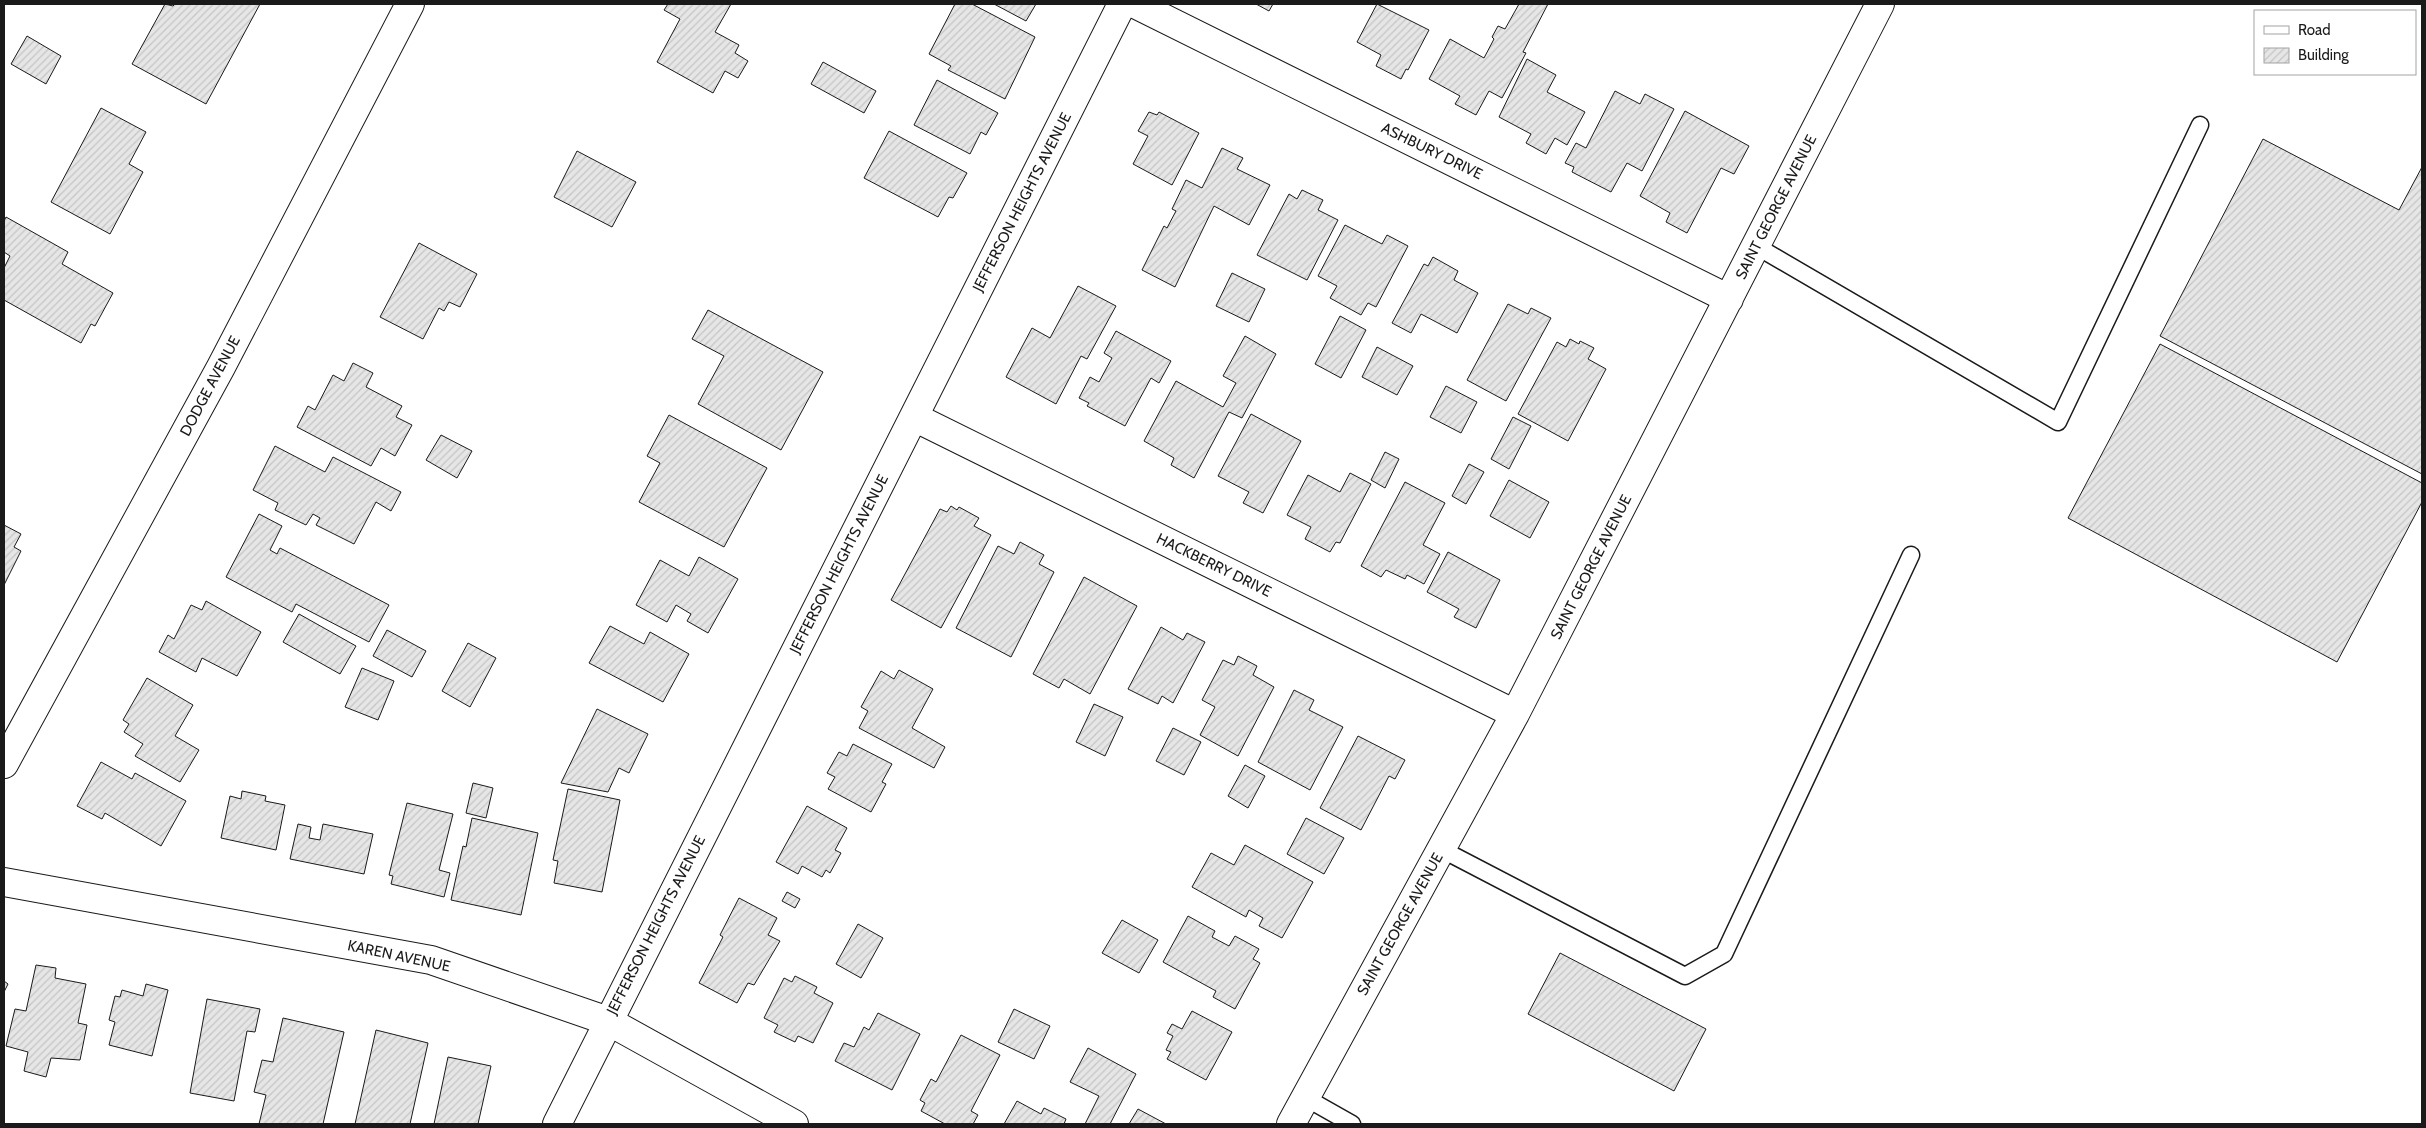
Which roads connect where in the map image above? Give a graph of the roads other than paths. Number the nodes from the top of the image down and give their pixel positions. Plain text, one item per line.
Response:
1 (410, 4) edge
2 (1122, 4) edge
3 (1135, 4) edge
4 (1880, 4) edge
5 (2200, 125) dead end
6 (1756, 246) junction
7 (1729, 299) junction
8 (914, 416) junction
9 (1911, 555) dead end
10 (1515, 714) junction
11 (4, 764) edge
12 (1441, 849) junction
13 (4, 882) edge
14 (608, 1021) junction
15 (1306, 1098) junction
16 (557, 1124) edge
17 (794, 1124) edge
18 (1291, 1124) edge
19 (1352, 1124) edge

1 - 11 street, DODGE AVENUE
2 - 8 street, JEFFERSON HEIGHTS AVENUE
3 - 7 street, ASHBURY DRIVE
4 - 6 street, SAINT GEORGE AVENUE
5 - 6 lane
6 - 7 street, SAINT GEORGE AVENUE
7 - 10 street, SAINT GEORGE AVENUE
8 - 10 street, HACKBERRY DRIVE
8 - 14 street, JEFFERSON HEIGHTS AVENUE
9 - 12 lane
10 - 12 street, SAINT GEORGE AVENUE
12 - 15 street, SAINT GEORGE AVENUE
13 - 14 street, KAREN AVENUE
14 - 16 street, JEFFERSON HEIGHTS AVENUE
14 - 17 street, KAREN AVENUE
15 - 18 street, SAINT GEORGE AVENUE
15 - 19 lane

